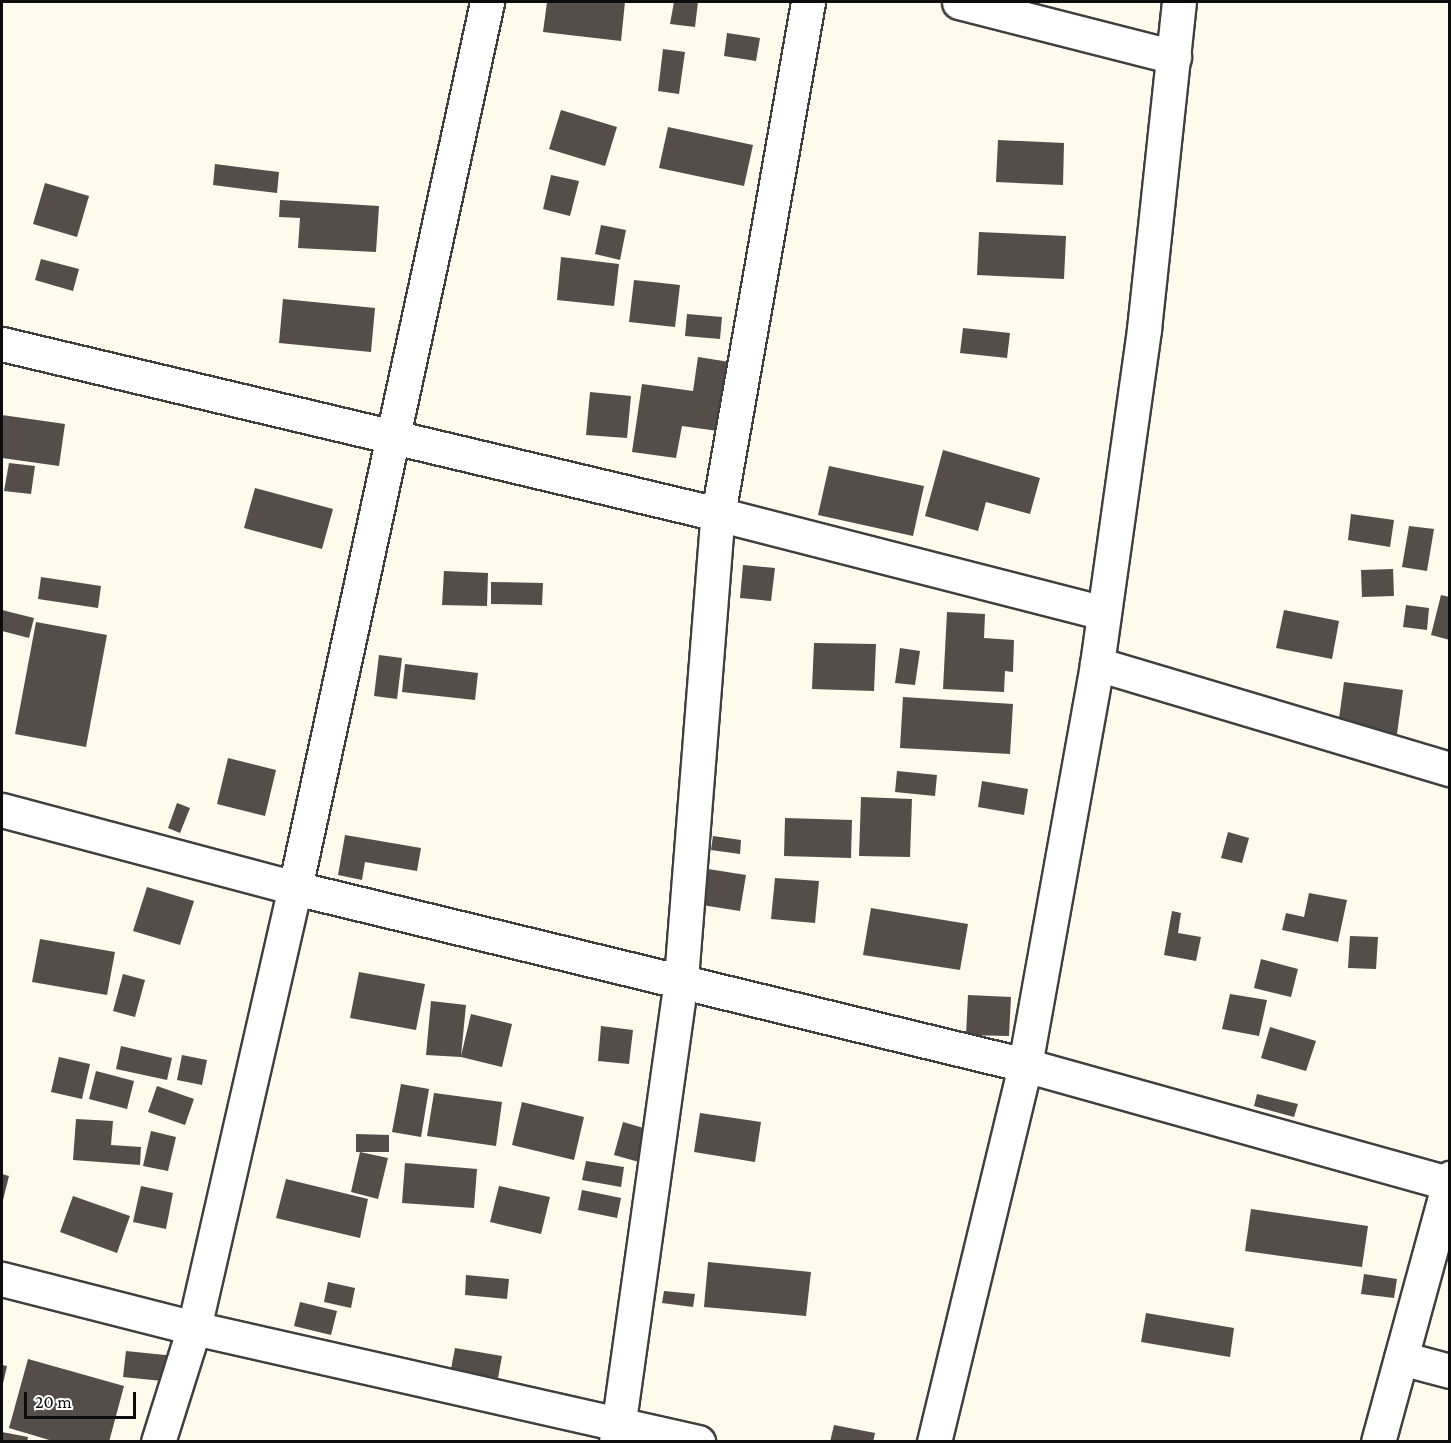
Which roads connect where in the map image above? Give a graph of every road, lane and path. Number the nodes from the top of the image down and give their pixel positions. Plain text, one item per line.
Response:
1 (487, 2) edge
2 (808, 2) edge
3 (959, 2) edge
4 (1179, 2) edge
5 (1174, 57) junction
6 (2, 344) edge
7 (391, 438) junction
8 (718, 514) junction
9 (1104, 613) junction
10 (1097, 664) junction
11 (1449, 770) edge
12 (2, 810) edge
13 (295, 888) junction
14 (681, 979) junction
15 (1025, 1065) junction
16 (1449, 1180) edge
17 (2, 1279) edge
18 (194, 1328) junction
19 (1401, 1358) junction
20 (1449, 1371) edge
21 (617, 1433) edge
22 (158, 1442) edge
23 (698, 1442) edge
24 (934, 1442) edge
25 (1378, 1442) edge

1 - 7 street
2 - 8 street
3 - 5 street
4 - 5 street
5 - 9 street
6 - 7 street
7 - 8 street
7 - 13 street
8 - 9 street
8 - 14 street
9 - 10 street
10 - 11 street
10 - 15 street
12 - 13 street
13 - 14 street
13 - 18 street
14 - 15 street
14 - 21 street
15 - 16 street
15 - 24 street
16 - 19 street
17 - 18 street
18 - 21 street
18 - 22 street
19 - 20 street
19 - 25 street
21 - 23 street

